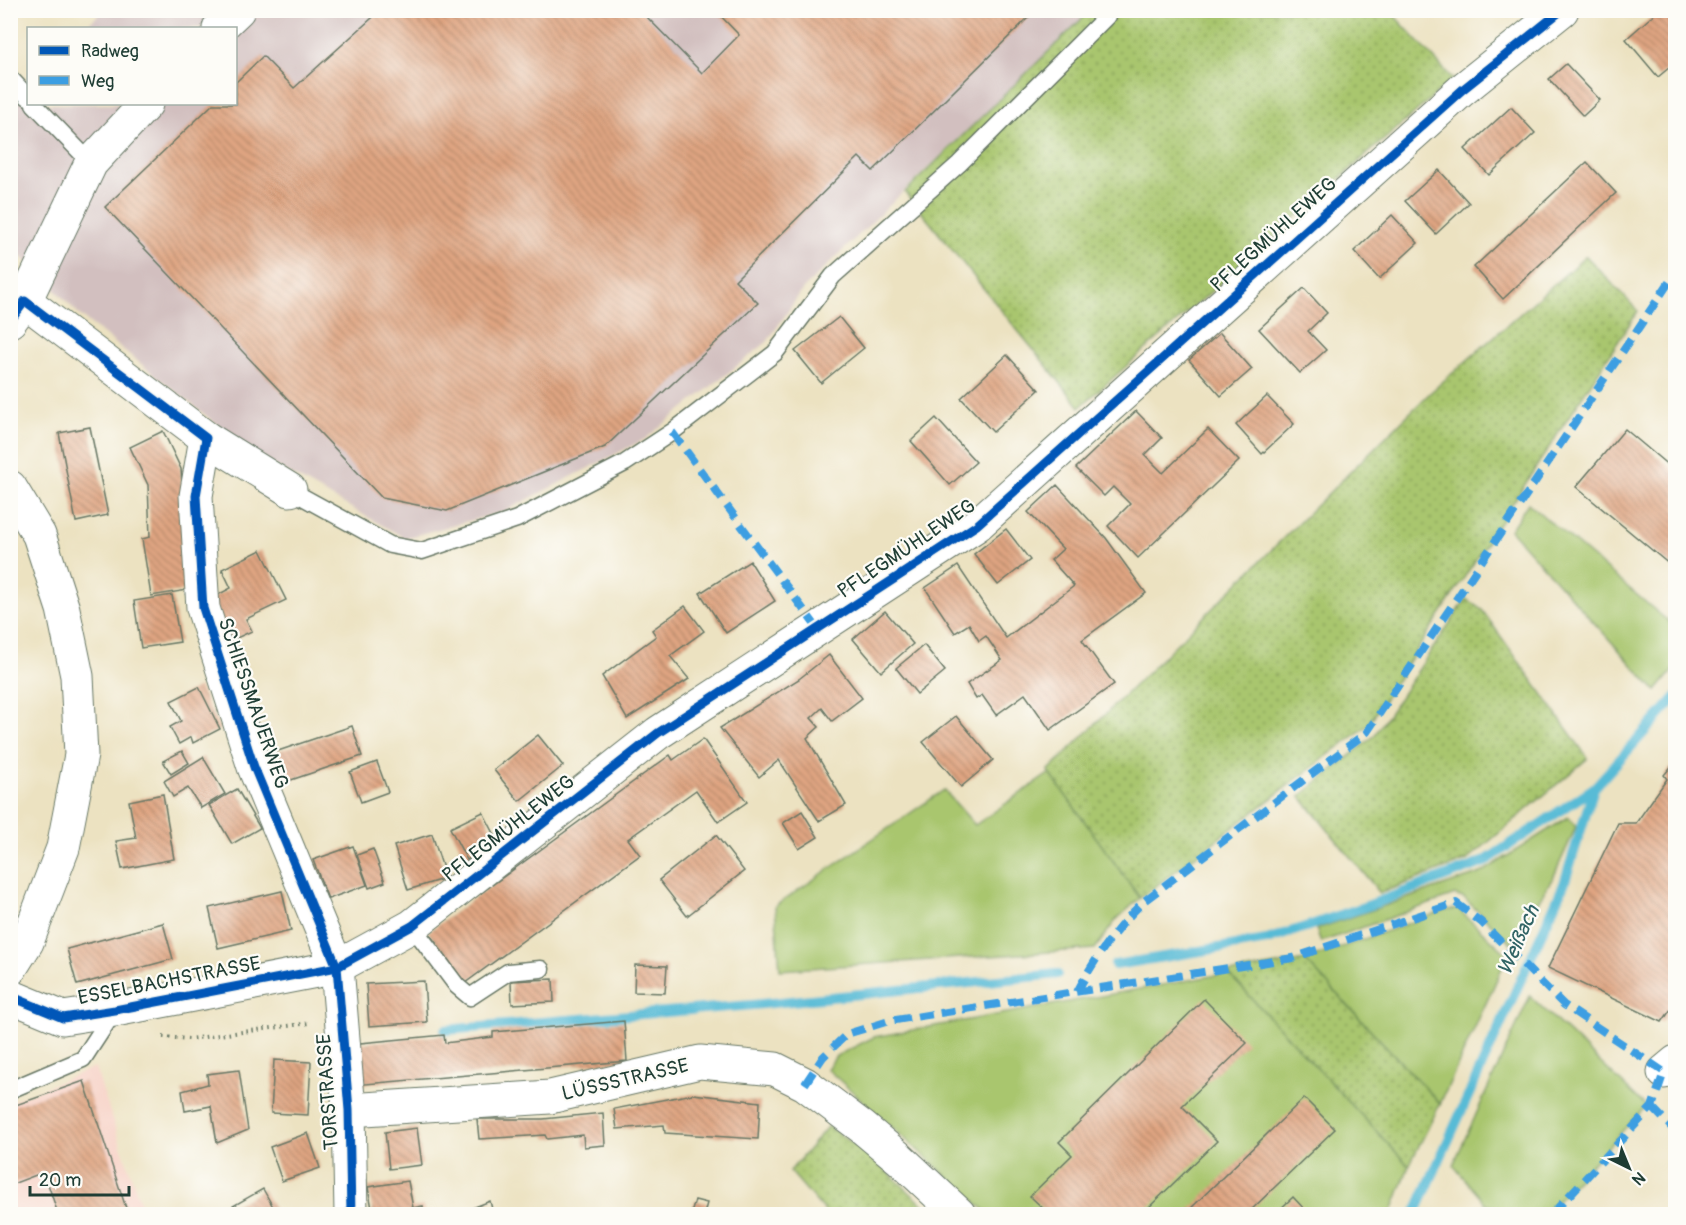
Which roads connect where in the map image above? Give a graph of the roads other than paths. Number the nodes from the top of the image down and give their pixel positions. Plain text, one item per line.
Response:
1 (237, 10) edge
2 (1562, 10) edge
3 (1107, 16) dead end
4 (220, 27) edge
5 (10, 78) edge
6 (27, 96) edge
7 (35, 105) edge
8 (145, 105) edge
9 (91, 163) junction
10 (18, 311) edge
11 (206, 438) junction
12 (10, 487) edge
13 (290, 490) joint
14 (412, 926) junction
15 (337, 967) junction
16 (10, 969) edge
17 (541, 969) dead end
18 (10, 996) edge
19 (128, 1007) junction
20 (10, 1090) edge
21 (348, 1110) junction
22 (351, 1214) edge
23 (958, 1215) edge

1 - 4 street
2 - 14 street, PFLEGMÜHLEWEG
3 - 13 lane
5 - 6 lane
7 - 9 lane
8 - 9 street
9 - 10 street
10 - 11 street
11 - 13 street
11 - 15 street, SCHIESSMAUERWEG
12 - 16 street
14 - 15 street, PFLEGMÜHLEWEG
14 - 17 lane
15 - 19 street, ESSELBACHSTRASSE
15 - 21 street, TORSTRASSE
18 - 19 street, ESSELBACHSTRASSE
19 - 20 lane
21 - 22 street, TORSTRASSE
21 - 23 street, LÜSSSTRASSE

